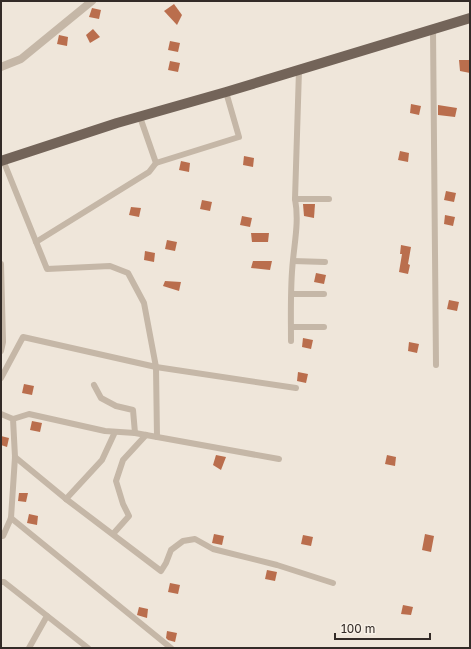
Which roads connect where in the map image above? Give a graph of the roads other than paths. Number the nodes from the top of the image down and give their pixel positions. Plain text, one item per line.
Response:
1 (92, 1) edge
2 (470, 18) edge
3 (433, 29) junction
4 (1, 67) edge
5 (299, 70) junction
6 (226, 92) junction
7 (140, 117) junction
8 (2, 161) edge
9 (156, 162) junction
10 (295, 199) junction
11 (329, 199) dead end
12 (36, 242) junction
13 (1, 259) edge
14 (293, 261) junction
15 (325, 262) dead end
16 (1, 264) edge
17 (292, 294) junction
18 (324, 294) dead end
19 (291, 327) junction
20 (324, 327) dead end
21 (290, 341) dead end
22 (1, 352) edge
23 (436, 365) dead end
24 (156, 367) junction
25 (1, 378) edge
26 (94, 385) dead end
27 (296, 388) dead end
28 (1, 414) edge
29 (13, 419) junction
30 (115, 432) junction
31 (135, 433) junction
32 (146, 435) junction
33 (158, 437) junction
34 (15, 457) junction
35 (279, 459) dead end
36 (66, 498) junction
37 (11, 518) junction
38 (113, 534) junction
39 (1, 536) edge
40 (1, 582) edge
41 (333, 583) dead end
42 (47, 616) junction
43 (29, 648) edge
44 (88, 648) edge
45 (171, 648) edge

1 - 4 street
2 - 3 main road
3 - 5 main road
3 - 23 street
5 - 6 main road
5 - 10 street
6 - 7 main road
6 - 9 street
7 - 8 main road
7 - 9 street
8 - 12 street
9 - 12 street
10 - 11 street
10 - 14 street
12 - 24 street
13 - 16 street
14 - 15 street
14 - 17 street
16 - 22 street
17 - 18 street
17 - 19 street
19 - 20 street
19 - 21 street
24 - 25 street
24 - 27 street
24 - 33 street
26 - 31 street
28 - 29 street
29 - 30 street
29 - 34 street
30 - 31 street
30 - 36 street
31 - 32 street
32 - 33 street
32 - 38 street
33 - 35 street
34 - 36 street
34 - 37 street
36 - 38 street
37 - 39 street
37 - 45 street
38 - 41 street
40 - 42 street
42 - 43 street
42 - 44 street

